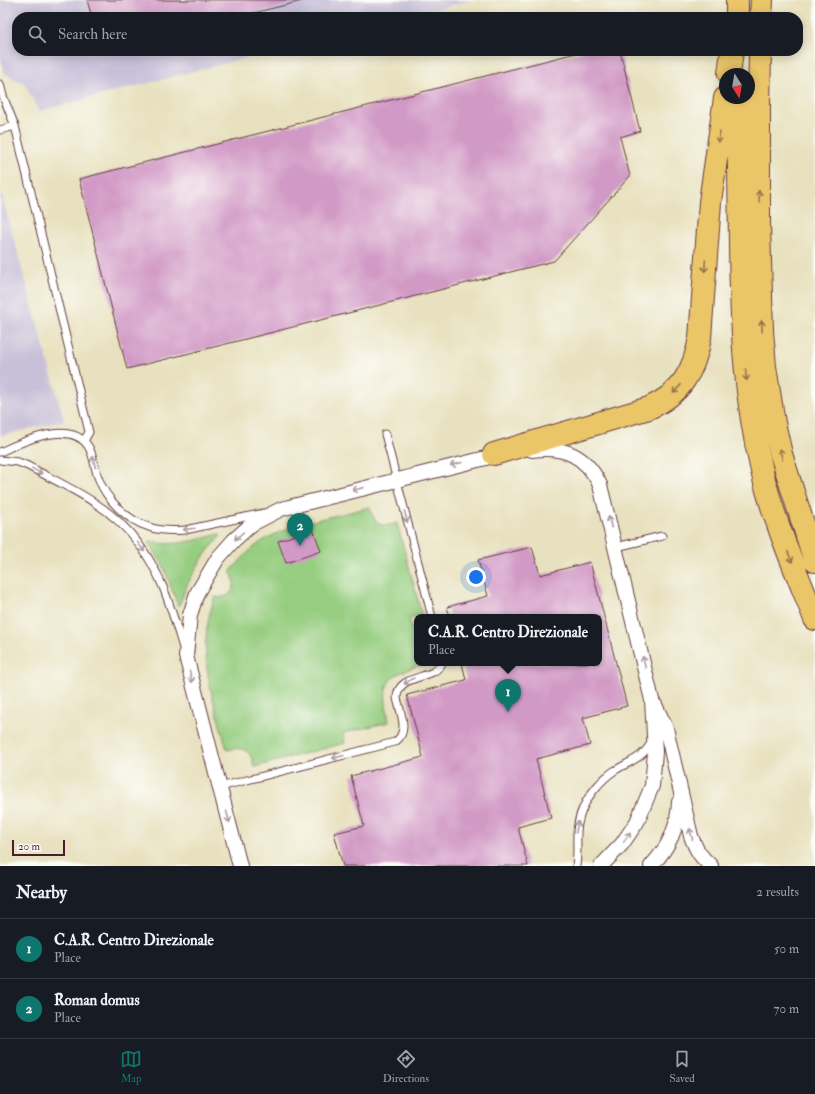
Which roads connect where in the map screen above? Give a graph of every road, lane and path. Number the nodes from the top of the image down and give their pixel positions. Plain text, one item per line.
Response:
1 (737, 0) edge
2 (762, 0) edge
3 (737, 12) edge
4 (761, 12) edge
5 (731, 56) edge
6 (737, 56) edge
7 (760, 56) edge
8 (730, 68) edge
9 (738, 68) edge
10 (0, 84) edge
11 (724, 104) edge
12 (738, 104) edge
13 (15, 126) junction
14 (0, 130) edge
15 (385, 434) dead end
16 (84, 441) junction
17 (0, 452) edge
18 (494, 454) junction
19 (0, 460) edge
20 (396, 480) junction
21 (281, 509) junction
22 (662, 536) dead end
23 (616, 546) junction
24 (815, 561) edge
25 (431, 614) edge
26 (815, 619) edge
27 (186, 656) junction
28 (440, 666) edge
29 (652, 700) junction
30 (654, 730) junction
31 (220, 787) junction
32 (680, 789) junction
33 (240, 866) edge
34 (576, 866) edge
35 (601, 866) edge
36 (651, 866) edge
37 (711, 866) edge

1 - 3 highway
2 - 4 highway
5 - 8 highway
6 - 9 highway
24 -> 7 highway
10 - 13 lane
11 -> 18 highway
12 -> 26 highway
13 - 14 lane
13 - 16 lane
15 - 20 lane
16 - 17 lane
21 -> 16 lane
18 -> 20 street
23 -> 18 street
19 -> 27 lane
20 -> 21 street
20 -> 25 lane
21 -> 27 street
22 - 23 lane
29 -> 23 street
27 -> 31 street
28 -> 31 lane
29 - 30 street
29 - 32 street
34 -> 30 lane
35 -> 30 street
31 -> 33 street
32 - 36 street
37 -> 32 street

